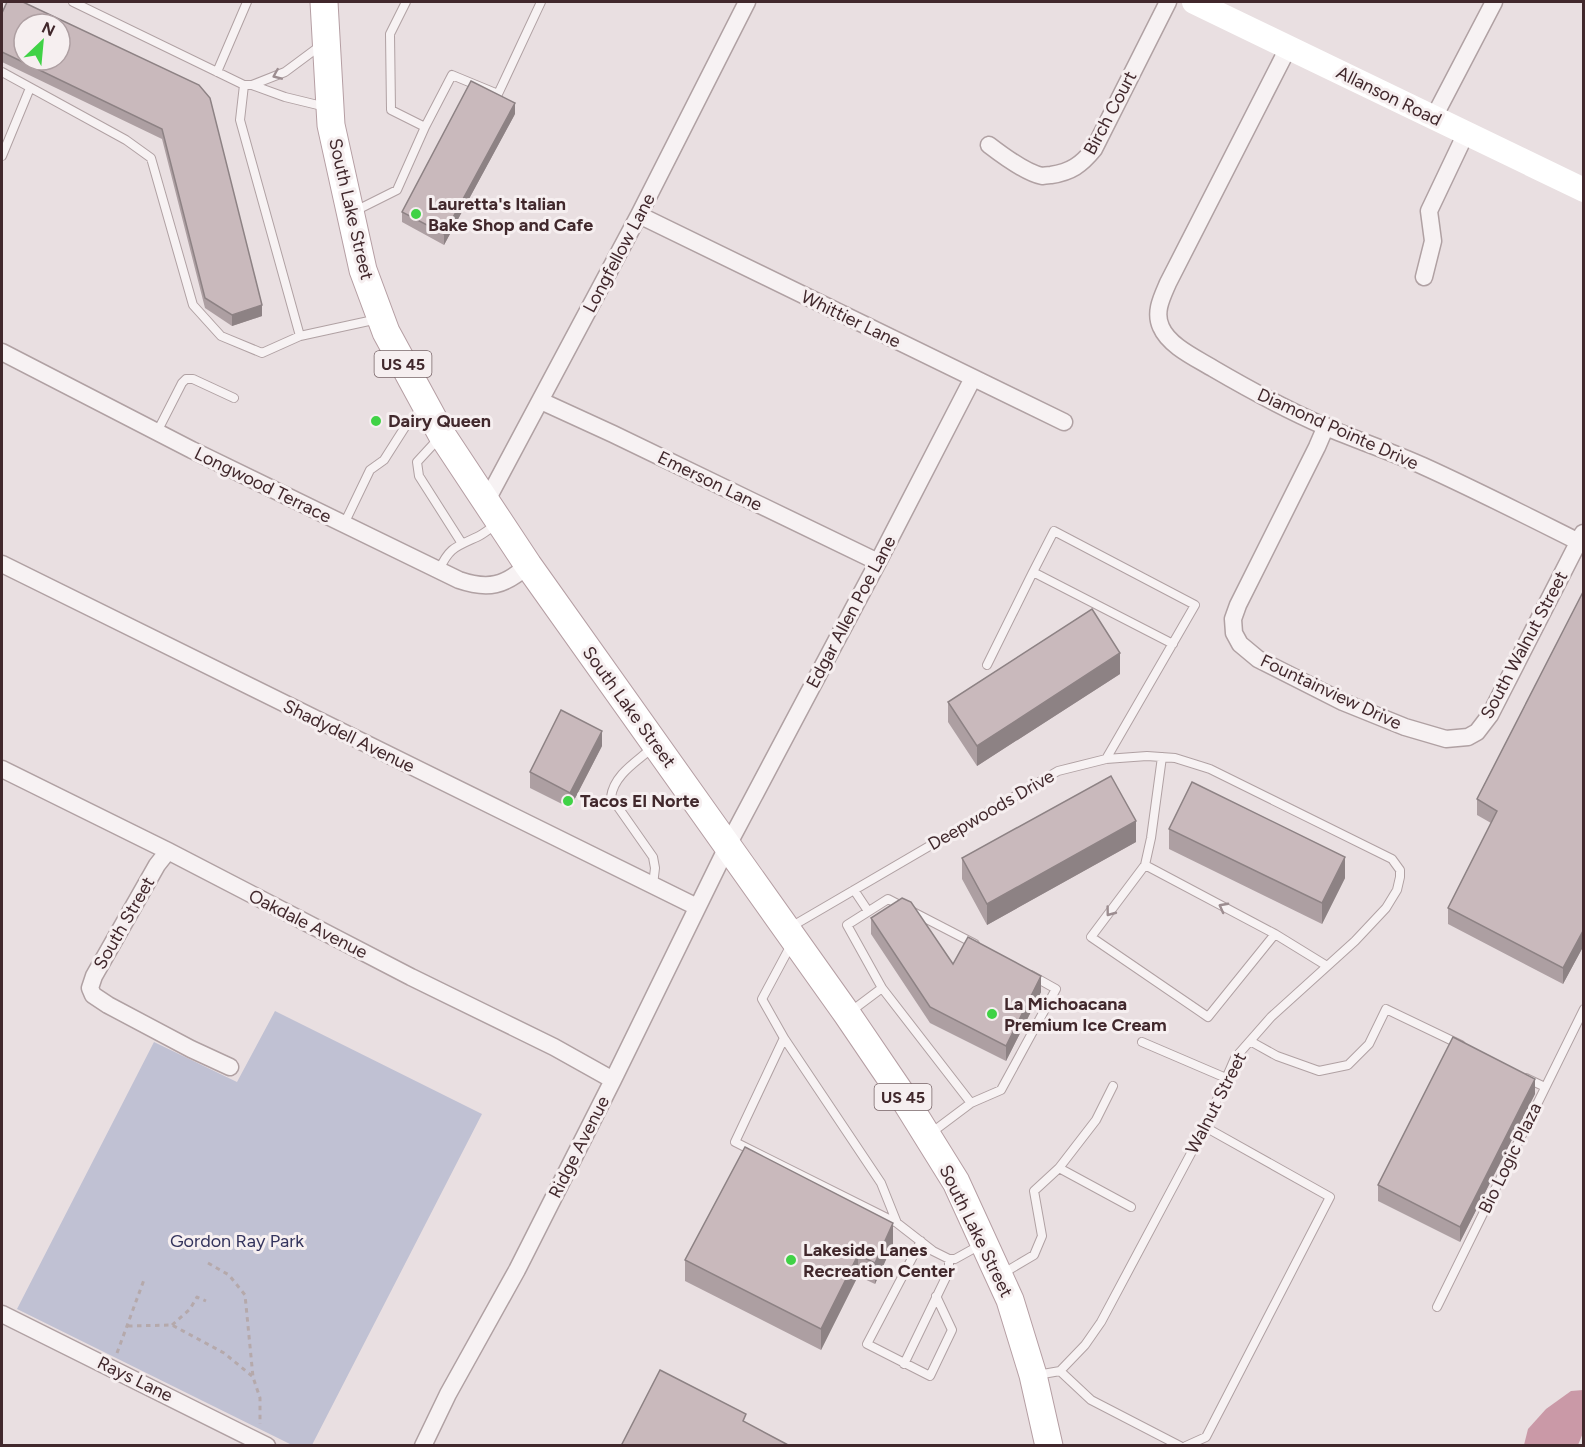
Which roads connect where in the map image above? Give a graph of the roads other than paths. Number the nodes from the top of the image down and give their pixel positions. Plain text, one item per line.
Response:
1 (73, 2) edge
2 (247, 2) edge
3 (324, 2) edge
4 (406, 2) edge
5 (541, 2) edge
6 (747, 2) edge
7 (1168, 2) edge
8 (1194, 2) edge
9 (1494, 2) edge
10 (326, 43) junction
11 (1288, 48) junction
12 (2, 72) edge
13 (217, 72) junction
14 (248, 85) junction
15 (30, 88) junction
16 (330, 108) junction
17 (1434, 117) junction
18 (425, 127) junction
19 (1466, 133) junction
20 (989, 145) dead end
21 (2, 156) edge
22 (1584, 190) edge
23 (350, 213) junction
24 (639, 215) junction
25 (1424, 277) dead end
26 (381, 318) junction
27 (300, 336) junction
28 (2, 352) edge
29 (973, 378) junction
30 (234, 398) dead end
31 (541, 401) junction
32 (425, 404) junction
33 (1064, 422) dead end
34 (1326, 426) junction
35 (157, 432) junction
36 (442, 435) junction
37 (493, 512) junction
38 (344, 524) junction
39 (1581, 537) edge
40 (461, 542) junction
41 (878, 562) junction
42 (2, 564) edge
43 (528, 565) junction
44 (439, 570) junction
45 (1033, 572) junction
46 (1173, 644) junction
47 (987, 665) dead end
48 (1481, 726) joint
49 (656, 745) junction
50 (1162, 757) junction
51 (1106, 759) junction
52 (2, 769) edge
53 (728, 845) junction
54 (1372, 849) joint
55 (168, 851) junction
56 (1145, 865) junction
57 (652, 885) junction
58 (854, 890) junction
59 (697, 907) junction
60 (868, 911) junction
61 (791, 933) junction
62 (1275, 934) junction
63 (986, 950) edge
64 (1327, 966) junction
65 (1026, 972) edge
66 (882, 988) junction
67 (1584, 1009) edge
68 (848, 1014) junction
69 (784, 1038) junction
70 (1250, 1041) junction
71 (1142, 1042) dead end
72 (1471, 1050) edge
73 (230, 1067) dead end
74 (1513, 1071) edge
75 (1226, 1078) junction
76 (613, 1080) junction
77 (1113, 1086) dead end
78 (1545, 1087) junction
79 (971, 1103) junction
80 (1204, 1127) junction
81 (927, 1136) junction
82 (1059, 1168) junction
83 (1131, 1207) dead end
84 (897, 1223) junction
85 (921, 1241) junction
86 (985, 1243) junction
87 (949, 1259) junction
88 (999, 1276) junction
89 (936, 1296) junction
90 (1437, 1307) dead end
91 (2, 1314) edge
92 (904, 1364) junction
93 (1060, 1371) junction
94 (1033, 1375) junction
95 (261, 1442) edge
96 (423, 1446) edge
97 (1049, 1446) edge
98 (1180, 1446) edge
99 (1185, 1446) edge

1 - 13 lane
2 - 13 lane
3 - 10 main road, South Lake Street / US 45
4 - 18 lane
5 - 18 lane
6 - 24 street, Longfellow Lane
7 - 20 street, Birch Court
8 - 11 street, Allanson Road
9 - 17 street
10 -> 14 lane
10 - 16 main road, South Lake Street / US 45
11 - 17 street, Allanson Road
11 - 34 street, Diamond Pointe Drive
12 - 15 lane
13 - 14 lane
14 - 16 lane
14 - 27 lane
15 - 21 lane
15 - 27 lane
16 - 23 main road, South Lake Street / US 45
17 - 19 street, Allanson Road
18 - 23 lane
19 - 22 street, Allanson Road
19 - 25 street
23 - 26 main road, South Lake Street / US 45
24 - 29 street, Whittier Lane
24 - 31 street, Longfellow Lane
26 - 27 lane
26 - 32 main road, South Lake Street / US 45
28 - 35 street, Longwood Terrace
29 - 33 street, Whittier Lane
29 - 41 street, Edgar Allen Poe Lane
30 - 35 lane
31 - 37 street, Longfellow Lane
31 - 41 street, Emerson Lane
32 - 36 main road, South Lake Street / US 45
32 - 38 lane
34 - 39 street, Diamond Pointe Drive
34 - 48 street, Fountainview Drive
35 - 38 street, Longwood Terrace
36 - 37 main road, South Lake Street / US 45
36 - 40 lane
37 - 40 lane
37 - 43 main road, South Lake Street / US 45
38 - 44 street, Longwood Terrace
39 - 48 street, South Walnut Street
40 - 44 lane
41 - 53 street, Edgar Allen Poe Lane
42 - 57 street, Shadydell Avenue
43 - 44 street, Longwood Terrace
43 - 49 main road, South Lake Street / US 45
45 - 46 lane
45 - 46 lane
45 - 47 lane
46 - 51 lane
49 - 53 main road, South Lake Street / US 45
49 - 57 lane
50 - 51 lane, Deepwoods Drive
50 - 54 lane, Deepwoods Drive
50 - 56 lane
51 - 58 lane, Deepwoods Drive
52 - 55 street, Oakdale Avenue
53 - 59 street, Ridge Avenue
53 - 61 main road, South Lake Street / US 45
54 - 64 lane, Walnut Street
55 - 73 street, South Street
55 - 76 street, Oakdale Avenue
62 -> 56 lane
56 -> 62 lane
57 - 59 street, Shadydell Avenue
58 - 60 lane
58 - 61 lane, Deepwoods Drive
59 - 76 street, Ridge Avenue
60 - 63 lane
60 - 66 lane
61 - 68 main road, South Lake Street / US 45
61 - 69 lane
62 - 64 lane
64 - 70 lane, Walnut Street
65 - 79 lane
66 - 68 lane
66 - 79 lane
67 - 78 lane, Bio Logic Plaza
68 - 81 main road, South Lake Street / US 45
69 - 84 lane
69 - 84 lane
70 - 72 lane
70 - 75 lane, Walnut Street
71 - 75 lane
74 - 78 lane
75 - 80 lane, Walnut Street
76 - 96 street, Ridge Avenue
77 - 82 lane
78 - 90 lane, Bio Logic Plaza
79 - 81 lane
80 - 93 lane, Walnut Street
80 - 99 lane
81 - 86 main road, South Lake Street / US 45
82 - 83 lane
82 - 88 lane
84 - 85 lane
85 - 87 lane
85 - 92 lane
86 - 87 lane
86 - 88 main road, South Lake Street / US 45
87 - 89 lane
88 - 94 main road, South Lake Street / US 45
89 - 92 lane
89 - 92 lane
91 - 95 street, Rays Lane
93 - 94 lane
93 - 98 lane
94 - 97 main road, South Lake Street / US 45

